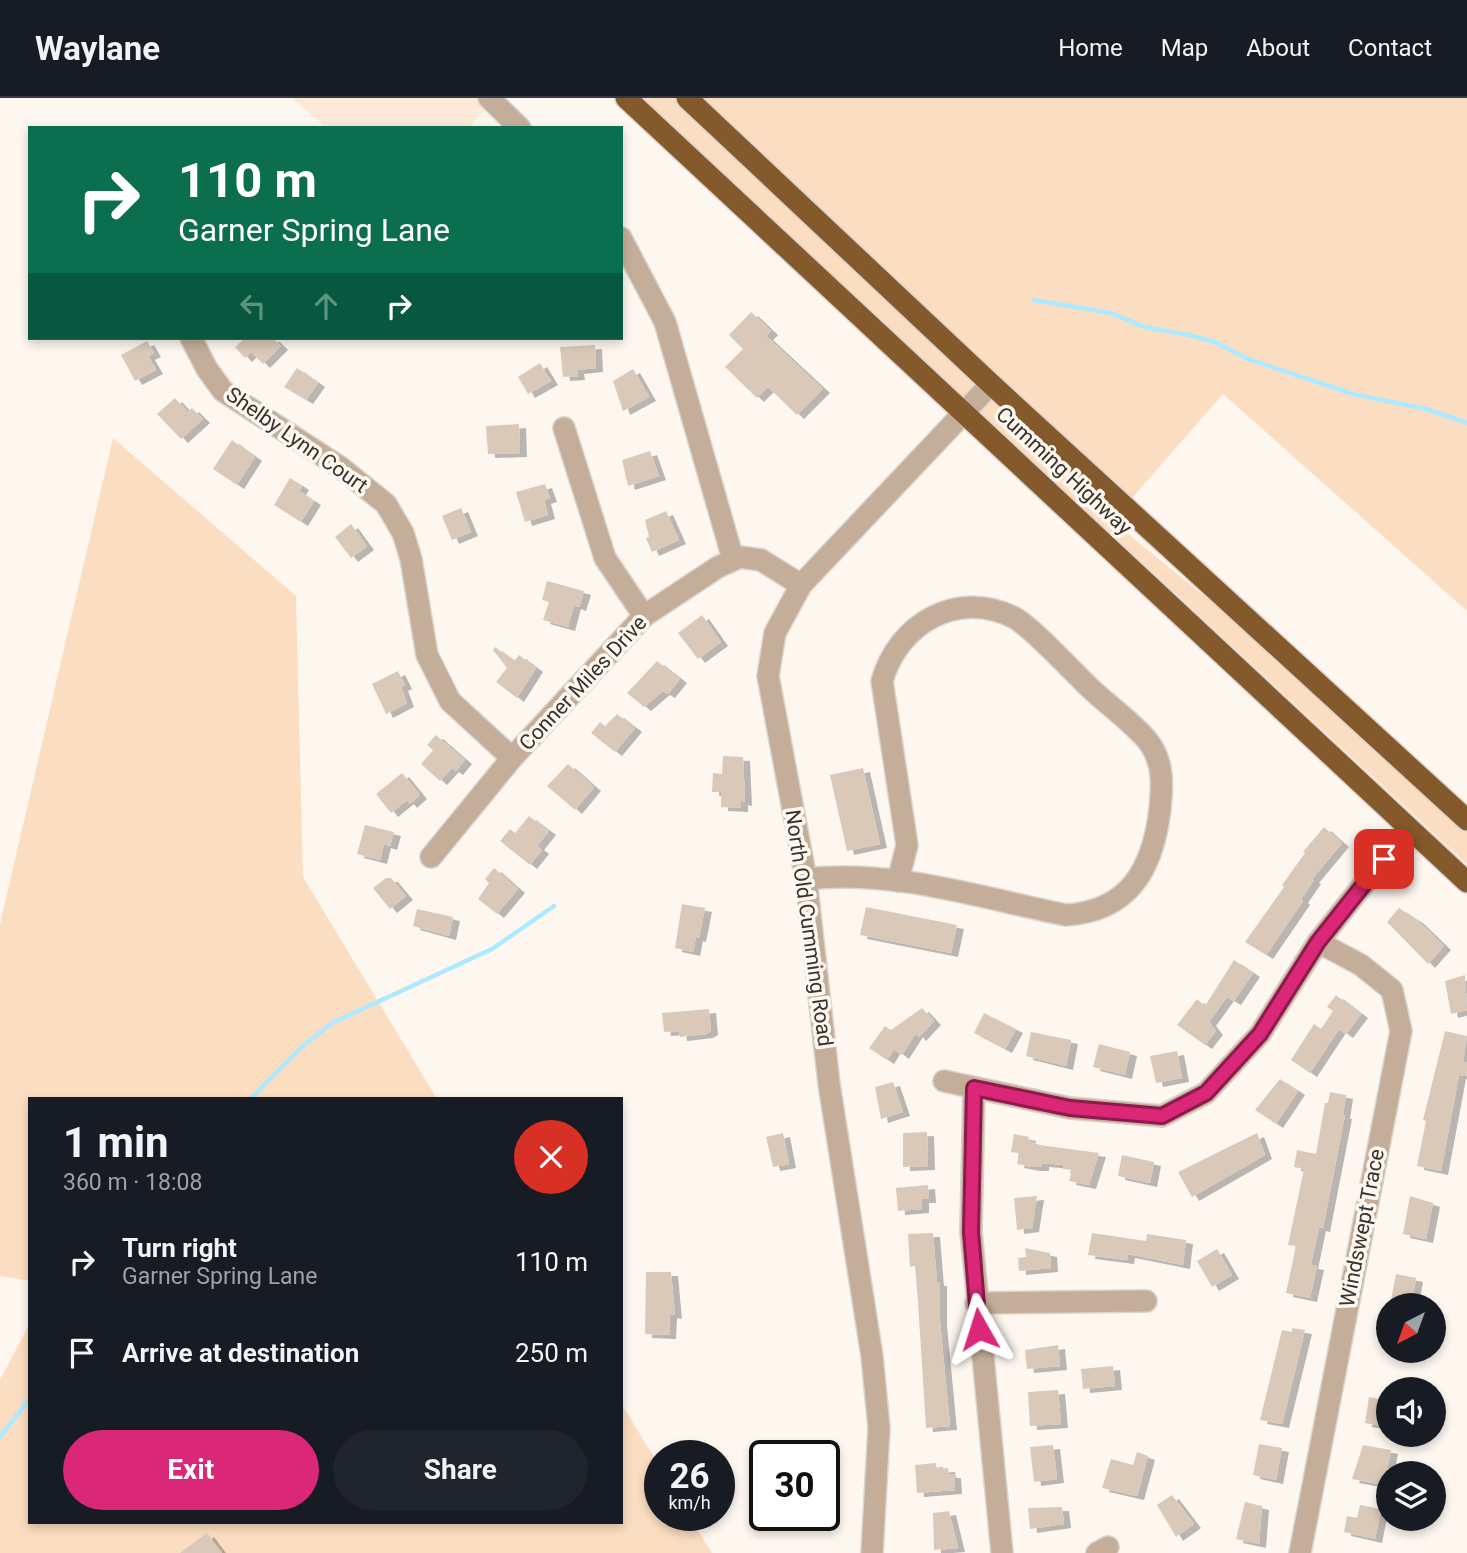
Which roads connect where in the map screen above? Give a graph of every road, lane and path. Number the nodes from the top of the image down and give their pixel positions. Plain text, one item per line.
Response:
1 (489, 98) edge
2 (626, 98) edge
3 (687, 98) edge
4 (518, 126) edge
5 (623, 242) edge
6 (192, 340) edge
7 (991, 384) junction
8 (965, 413) junction
9 (565, 428) dead end
10 (733, 559) junction
11 (801, 585) junction
12 (644, 616) junction
13 (512, 758) junction
14 (1467, 820) edge
15 (1408, 828) junction
16 (431, 857) dead end
17 (806, 879) junction
18 (898, 881) junction
19 (1467, 882) edge
20 (1318, 942) junction
21 (944, 1082) dead end
22 (974, 1088) junction
23 (1146, 1301) dead end
24 (976, 1303) junction
25 (872, 1553) edge
26 (1002, 1553) edge
27 (1300, 1553) edge

1 - 4 street
2 - 8 highway, Cumming Highway
3 - 7 highway, Cumming Highway
5 - 10 street
6 - 13 street, Shelby Lynn Court
7 - 8 street, North Old Cumming Road
7 - 14 highway, Cumming Highway
8 - 11 street, North Old Cumming Road
8 - 15 highway, Cumming Highway
9 - 12 street
10 - 11 street
10 - 12 street, Conner Miles Drive
11 - 17 street, North Old Cumming Road
12 - 13 street, Conner Miles Drive
13 - 16 street, Conner Miles Drive
15 - 19 highway, Cumming Highway
15 - 20 street
17 - 18 street
17 - 25 street, North Old Cumming Road
18 - 18 street
20 - 22 street
20 - 27 street, Windswept Trace
21 - 22 street
22 - 24 street
23 - 24 street
24 - 26 street

